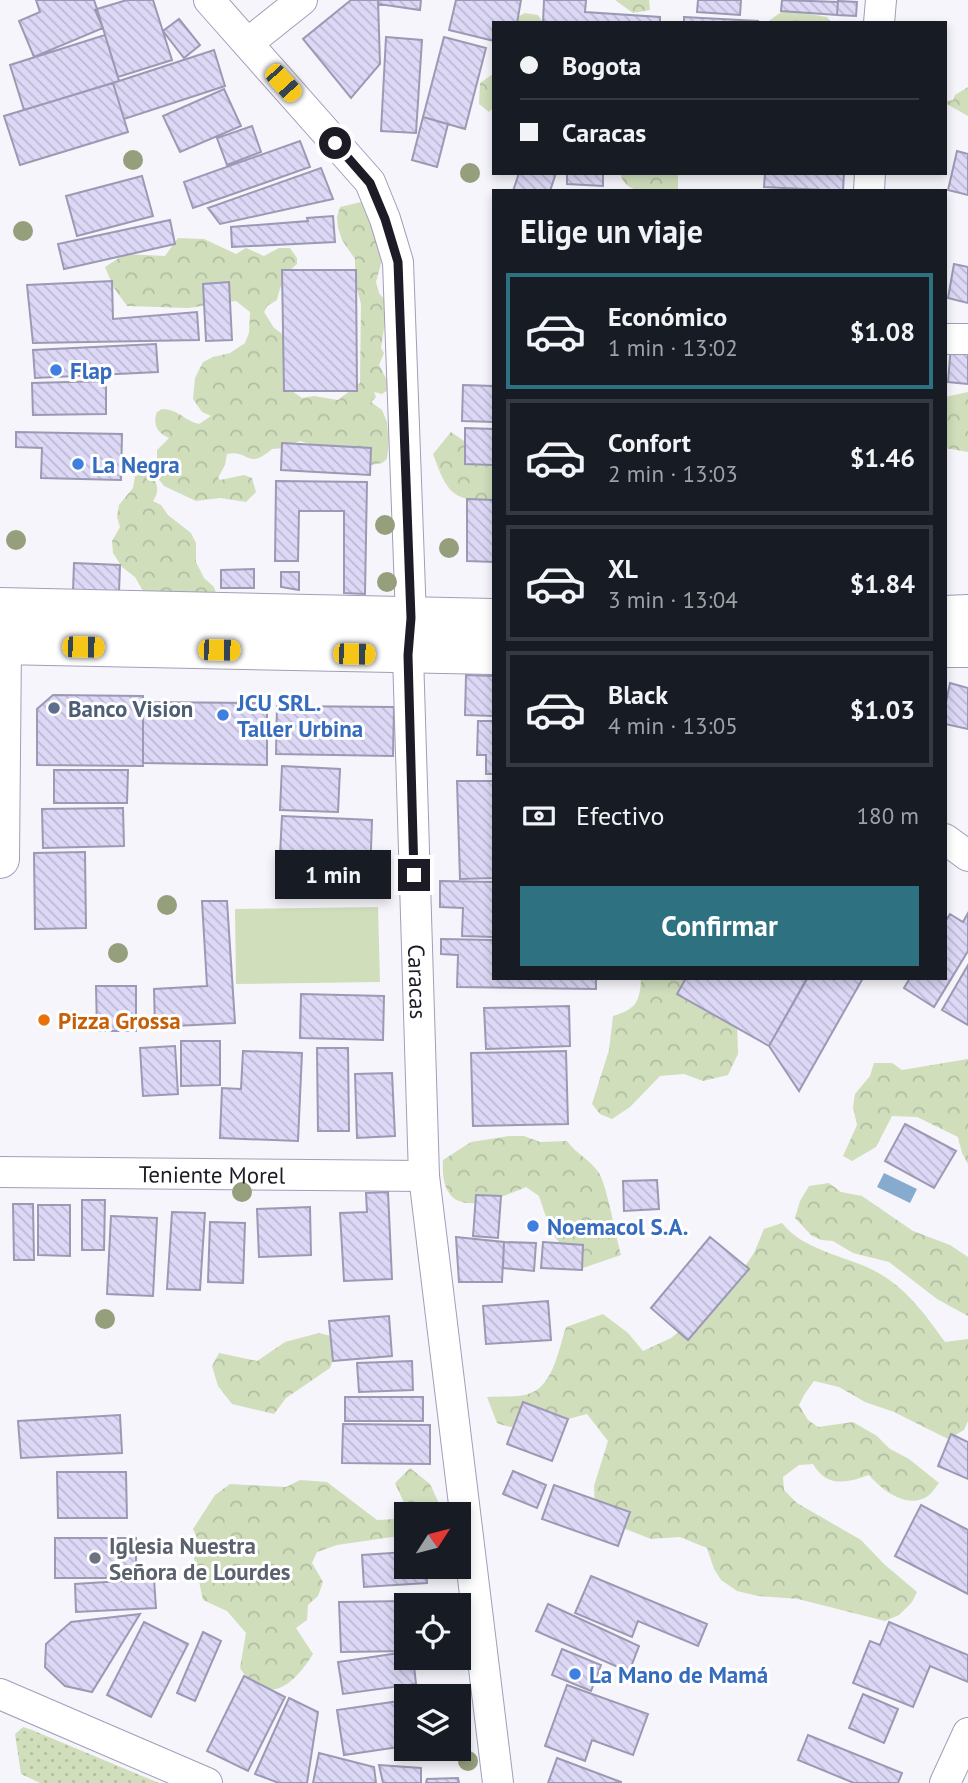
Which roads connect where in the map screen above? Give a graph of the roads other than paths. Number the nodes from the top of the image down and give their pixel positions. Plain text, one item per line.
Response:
1 (209, 0) edge
2 (302, 0) edge
3 (881, 0) edge
4 (879, 21) edge
5 (248, 43) junction
6 (947, 339) edge
7 (968, 339) edge
8 (0, 607) edge
9 (968, 614) edge
10 (947, 615) edge
11 (411, 618) junction
12 (492, 618) edge
13 (1, 643) edge
14 (947, 648) edge
15 (968, 648) edge
16 (408, 655) junction
17 (492, 655) edge
18 (947, 840) edge
19 (968, 856) edge
20 (0, 859) edge
21 (0, 1172) edge
22 (424, 1177) junction
23 (0, 1694) edge
24 (968, 1733) edge
25 (207, 1783) edge
26 (498, 1783) edge
27 (945, 1783) edge

1 - 5 street, Caracas
2 - 5 street
3 - 4 street
5 - 11 street, Caracas
6 - 7 street
8 - 11 main road
9 - 10 main road
11 - 12 main road
11 - 16 street, Caracas
13 - 16 main road
13 - 20 main road
14 - 15 main road
16 - 17 main road
16 - 22 street, Caracas
18 - 19 street
21 - 22 street, Teniente Morel
22 - 26 street, Caracas
23 - 25 street
24 - 27 street

